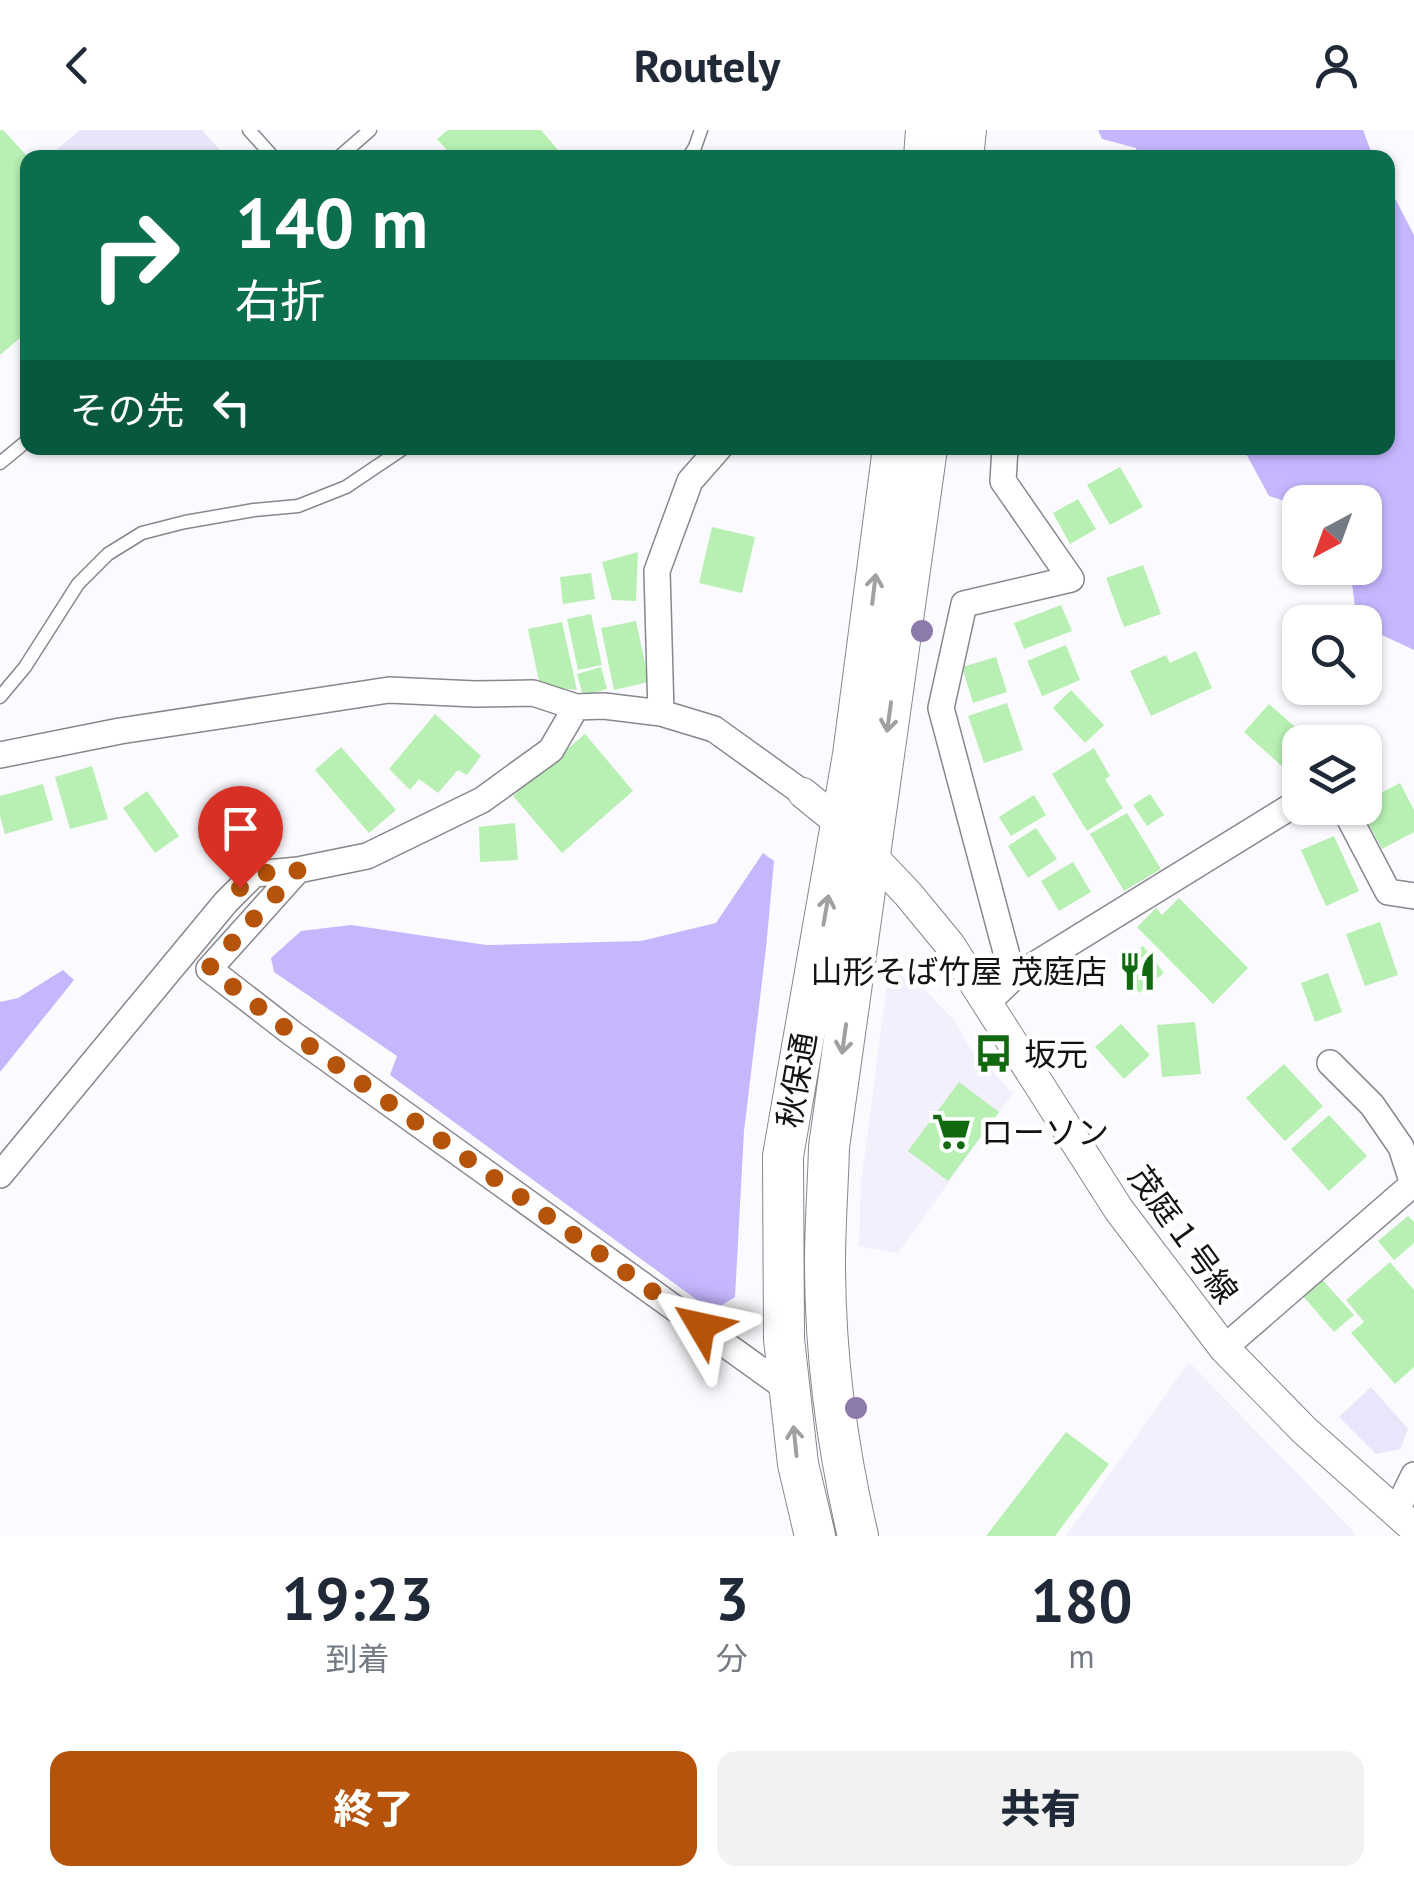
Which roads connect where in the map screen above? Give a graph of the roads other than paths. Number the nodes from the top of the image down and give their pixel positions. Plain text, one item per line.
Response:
1 (250, 130) edge
2 (370, 130) edge
3 (267, 150) edge
4 (347, 150) edge
5 (20, 447) edge
6 (394, 455) edge
7 (714, 455) edge
8 (891, 455) edge
9 (925, 455) edge
10 (1005, 455) edge
11 (0, 463) edge
12 (0, 697) edge
13 (576, 706) junction
14 (662, 712) junction
15 (0, 755) edge
16 (803, 793) joint
17 (1282, 813) edge
18 (841, 824) junction
19 (1353, 825) edge
20 (870, 854) junction
21 (298, 870) junction
22 (1414, 896) edge
23 (1013, 978) junction
24 (988, 1002) junction
25 (1330, 1063) dead end
26 (0, 1175) edge
27 (1224, 1348) junction
28 (790, 1391) junction
29 (1414, 1475) edge
30 (1405, 1520) edge
31 (815, 1536) edge
32 (858, 1536) edge

1 - 3 lane
2 - 4 lane
5 - 11 lane
6 - 12 lane
7 - 14 street
18 -> 8 highway, 秋保通
9 -> 20 highway, 秋保通
10 - 23 street
13 - 14 street
13 - 15 street
13 - 21 street
14 - 16 street
16 - 18 street, 茂庭１号線
17 - 23 street
18 - 20 street, 茂庭１号線
28 -> 18 highway, 秋保通
19 - 22 street
20 - 24 street, 茂庭１号線
20 -> 32 highway, 秋保通
21 - 26 street
21 - 28 street
23 - 24 street
24 - 27 street, 茂庭１号線
25 - 27 street
27 - 30 street, 茂庭１号線
31 -> 28 highway, 秋保通
29 - 30 street

